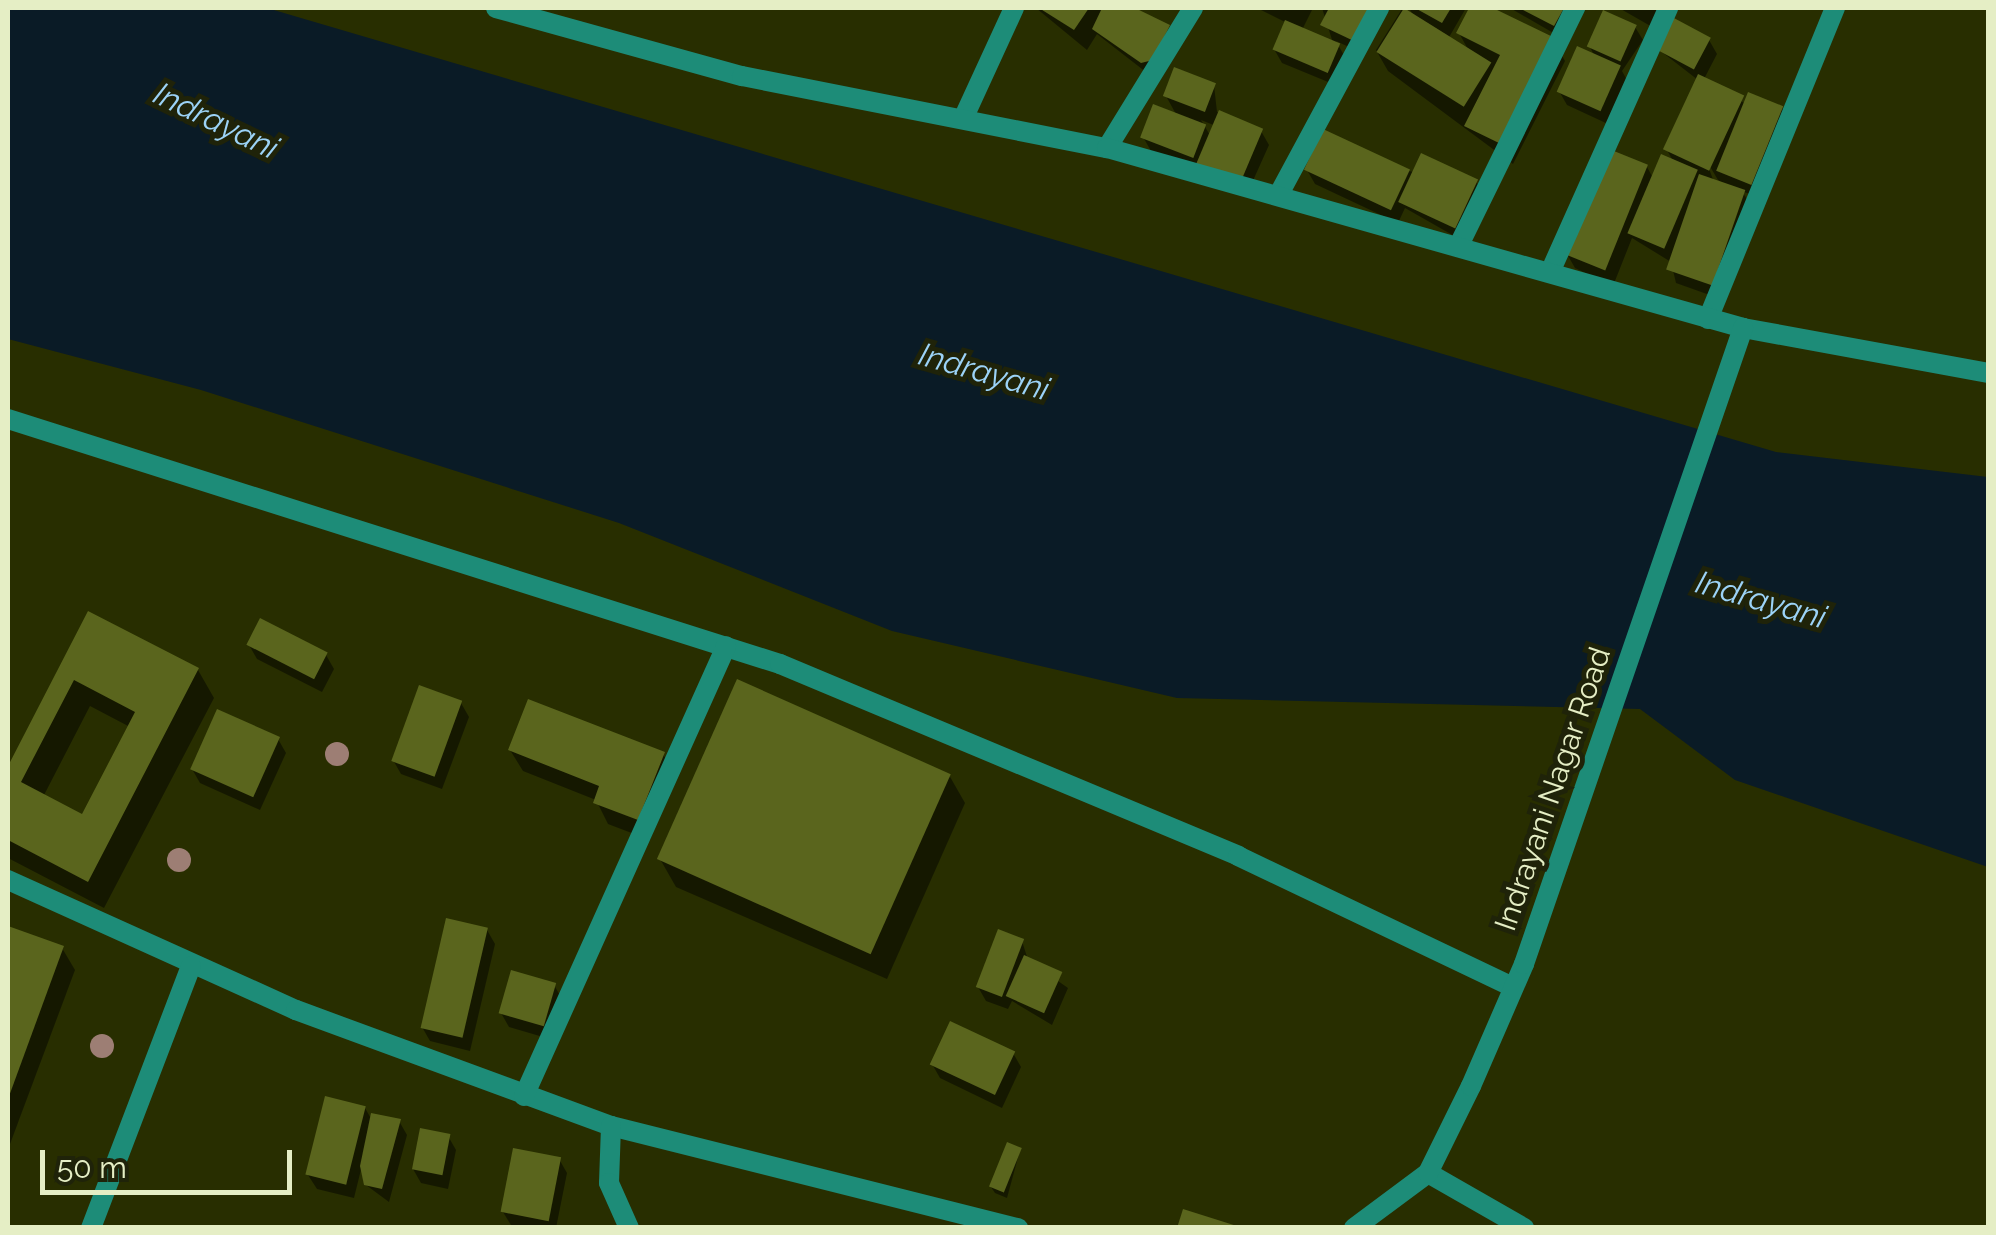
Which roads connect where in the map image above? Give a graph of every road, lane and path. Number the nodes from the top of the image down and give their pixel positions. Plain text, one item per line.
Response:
1 (496, 8) edge
2 (1014, 8) edge
3 (1193, 8) edge
4 (1379, 8) edge
5 (1576, 8) edge
6 (1668, 8) edge
7 (1835, 8) edge
8 (963, 119) junction
9 (1107, 148) junction
10 (1279, 194) junction
11 (1460, 243) junction
12 (1550, 270) junction
13 (1708, 319) junction
14 (1743, 328) junction
15 (1988, 373) edge
16 (8, 420) edge
17 (726, 646) junction
18 (8, 880) edge
19 (192, 966) junction
20 (1513, 987) junction
21 (524, 1096) junction
22 (611, 1126) junction
23 (1428, 1173) junction
24 (91, 1228) edge
25 (628, 1228) edge
26 (1018, 1228) edge
27 (1354, 1228) edge
28 (1524, 1228) edge

1 - 8 street
2 - 8 street
3 - 9 street
4 - 10 street
5 - 11 street
6 - 12 street
7 - 13 street
8 - 9 street
9 - 10 street
10 - 11 street
11 - 12 street
12 - 13 street
13 - 14 street
14 - 15 street
14 - 20 street, Indrayani Nagar Road
16 - 17 street
17 - 20 street
17 - 21 street
18 - 19 street
19 - 21 street
19 - 24 street
20 - 23 street, Indrayani Nagar Road
21 - 22 street
22 - 25 street
22 - 26 street
23 - 27 street, Indrayani Nagar Road
23 - 28 street

